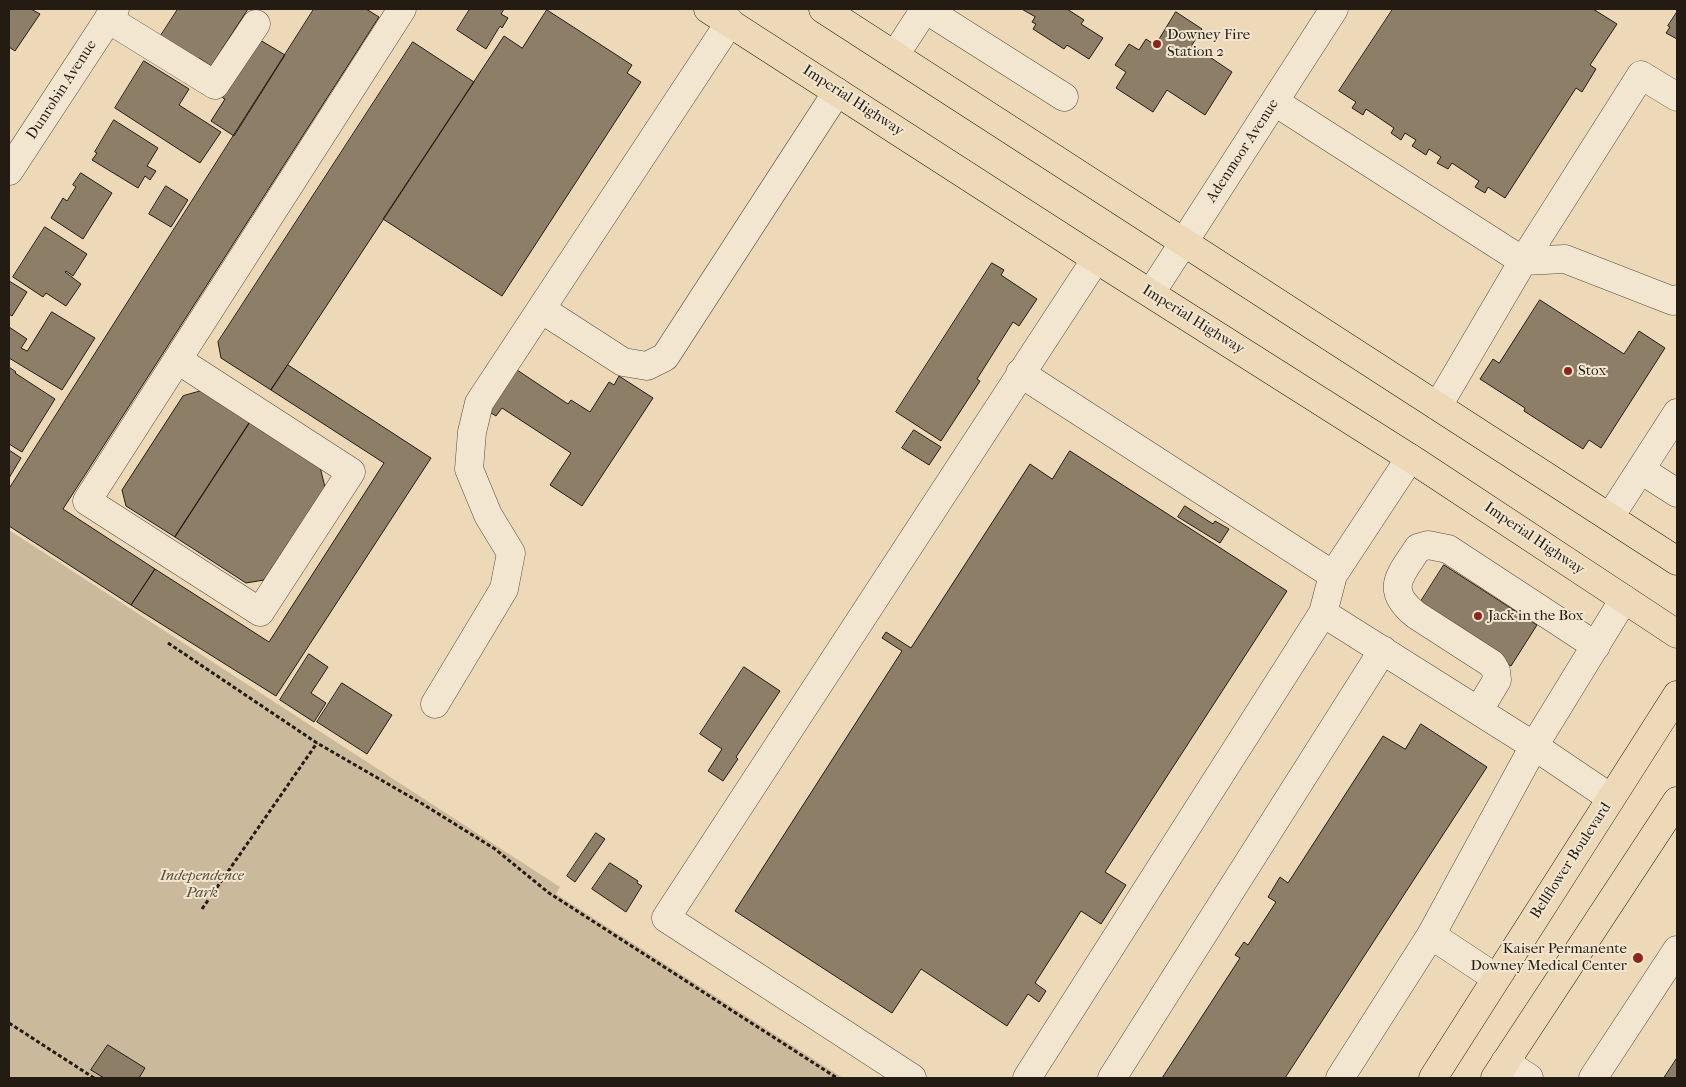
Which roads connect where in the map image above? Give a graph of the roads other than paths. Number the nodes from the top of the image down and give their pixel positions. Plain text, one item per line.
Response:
1 (402, 9) edge
2 (823, 9) edge
3 (925, 9) edge
4 (1334, 9) edge
5 (111, 14) edge
6 (719, 16) edge
7 (256, 24) dead end
8 (895, 55) junction
9 (837, 92) junction
10 (1064, 97) dead end
11 (1677, 97) edge
12 (1274, 102) junction
13 (12, 160) edge
14 (1184, 242) junction
15 (1096, 259) junction
16 (1523, 261) junction
17 (1151, 293) junction
18 (1677, 299) edge
19 (541, 309) junction
20 (178, 360) junction
21 (1020, 373) junction
22 (1438, 406) junction
23 (1677, 413) edge
24 (1410, 458) junction
25 (1641, 470) junction
26 (1677, 493) edge
27 (1610, 517) junction
28 (1677, 561) edge
29 (1333, 575) junction
30 (1624, 599) junction
31 (1323, 613) junction
32 (1677, 634) edge
33 (1596, 646) junction
34 (1383, 650) junction
35 (1677, 695) edge
36 (435, 704) dead end
37 (1479, 710) junction
38 (1534, 746) junction
39 (1611, 798) junction
40 (1677, 801) edge
41 (1430, 935) junction
42 (1677, 950) edge
43 (1496, 978) junction
44 (1500, 1070) edge
45 (912, 1078) edge
46 (1027, 1078) edge
47 (1112, 1078) edge
48 (1340, 1078) edge
49 (1433, 1078) edge
50 (1529, 1078) edge
51 (1593, 1078) edge

1 - 20 street
2 - 8 main road
3 - 8 street
3 - 10 street
4 - 12 street, Adenmoor Avenue
5 - 7 street
5 - 13 street, Dunrobin Avenue
6 - 9 main road, Imperial Highway
6 - 19 street
8 - 14 main road
9 - 15 main road, Imperial Highway
9 - 19 street
11 - 16 street
12 - 14 street, Adenmoor Avenue
12 - 16 street
14 - 17 street, Adenmoor Avenue
14 - 22 main road
15 - 17 main road, Imperial Highway
15 - 21 street
16 - 18 street
16 - 22 street
17 - 24 main road, Imperial Highway
19 - 36 street
20 - 20 street
21 - 29 street
21 - 45 street
22 - 27 main road
23 - 25 street
24 - 29 street
24 - 30 main road, Imperial Highway
25 - 26 street
25 - 27 street
27 - 28 main road
29 - 31 street
30 - 32 main road, Imperial Highway
30 - 33 street
31 - 34 street
31 - 46 street
33 - 37 street
33 - 38 street
34 - 37 street
34 - 47 street
35 - 39 main road, Bellflower Boulevard
37 - 38 street
38 - 39 street
38 - 41 street
39 - 43 main road, Bellflower Boulevard
40 - 44 main road
41 - 43 street
41 - 48 street
42 - 51 street
43 - 49 main road, Bellflower Boulevard
44 - 50 street

